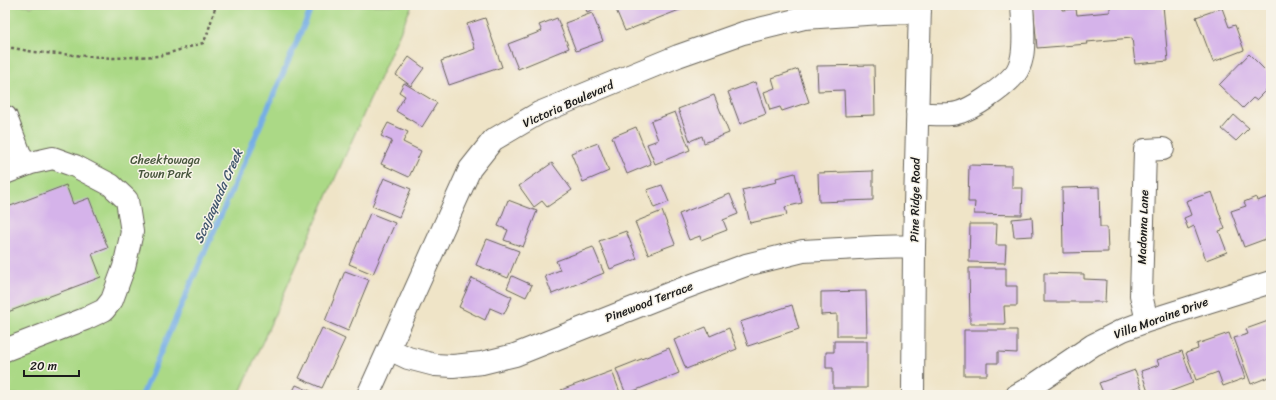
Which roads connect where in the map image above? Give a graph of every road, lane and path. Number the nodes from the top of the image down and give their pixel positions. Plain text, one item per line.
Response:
1 (216, 5) edge
2 (1022, 5) edge
3 (920, 9) edge
4 (5, 48) edge
5 (917, 113) junction
6 (5, 117) edge
7 (1163, 149) dead end
8 (15, 169) edge
9 (914, 246) junction
10 (1271, 282) edge
11 (1147, 321) junction
12 (388, 349) junction
13 (5, 350) edge
14 (368, 395) edge
15 (912, 395) edge
16 (1017, 395) edge

1 - 4 path
2 - 5 street
3 - 5 street, Pine Ridge Road
3 - 12 street, Victoria Boulevard
5 - 9 street, Pine Ridge Road
6 - 8 street
7 - 11 street, Madonna Lane
8 - 13 street
9 - 12 street, Pinewood Terrace
9 - 15 street, Pine Ridge Road
10 - 11 street, Villa Moraine Drive
11 - 16 street, Villa Moraine Drive
12 - 14 street, Victoria Boulevard

